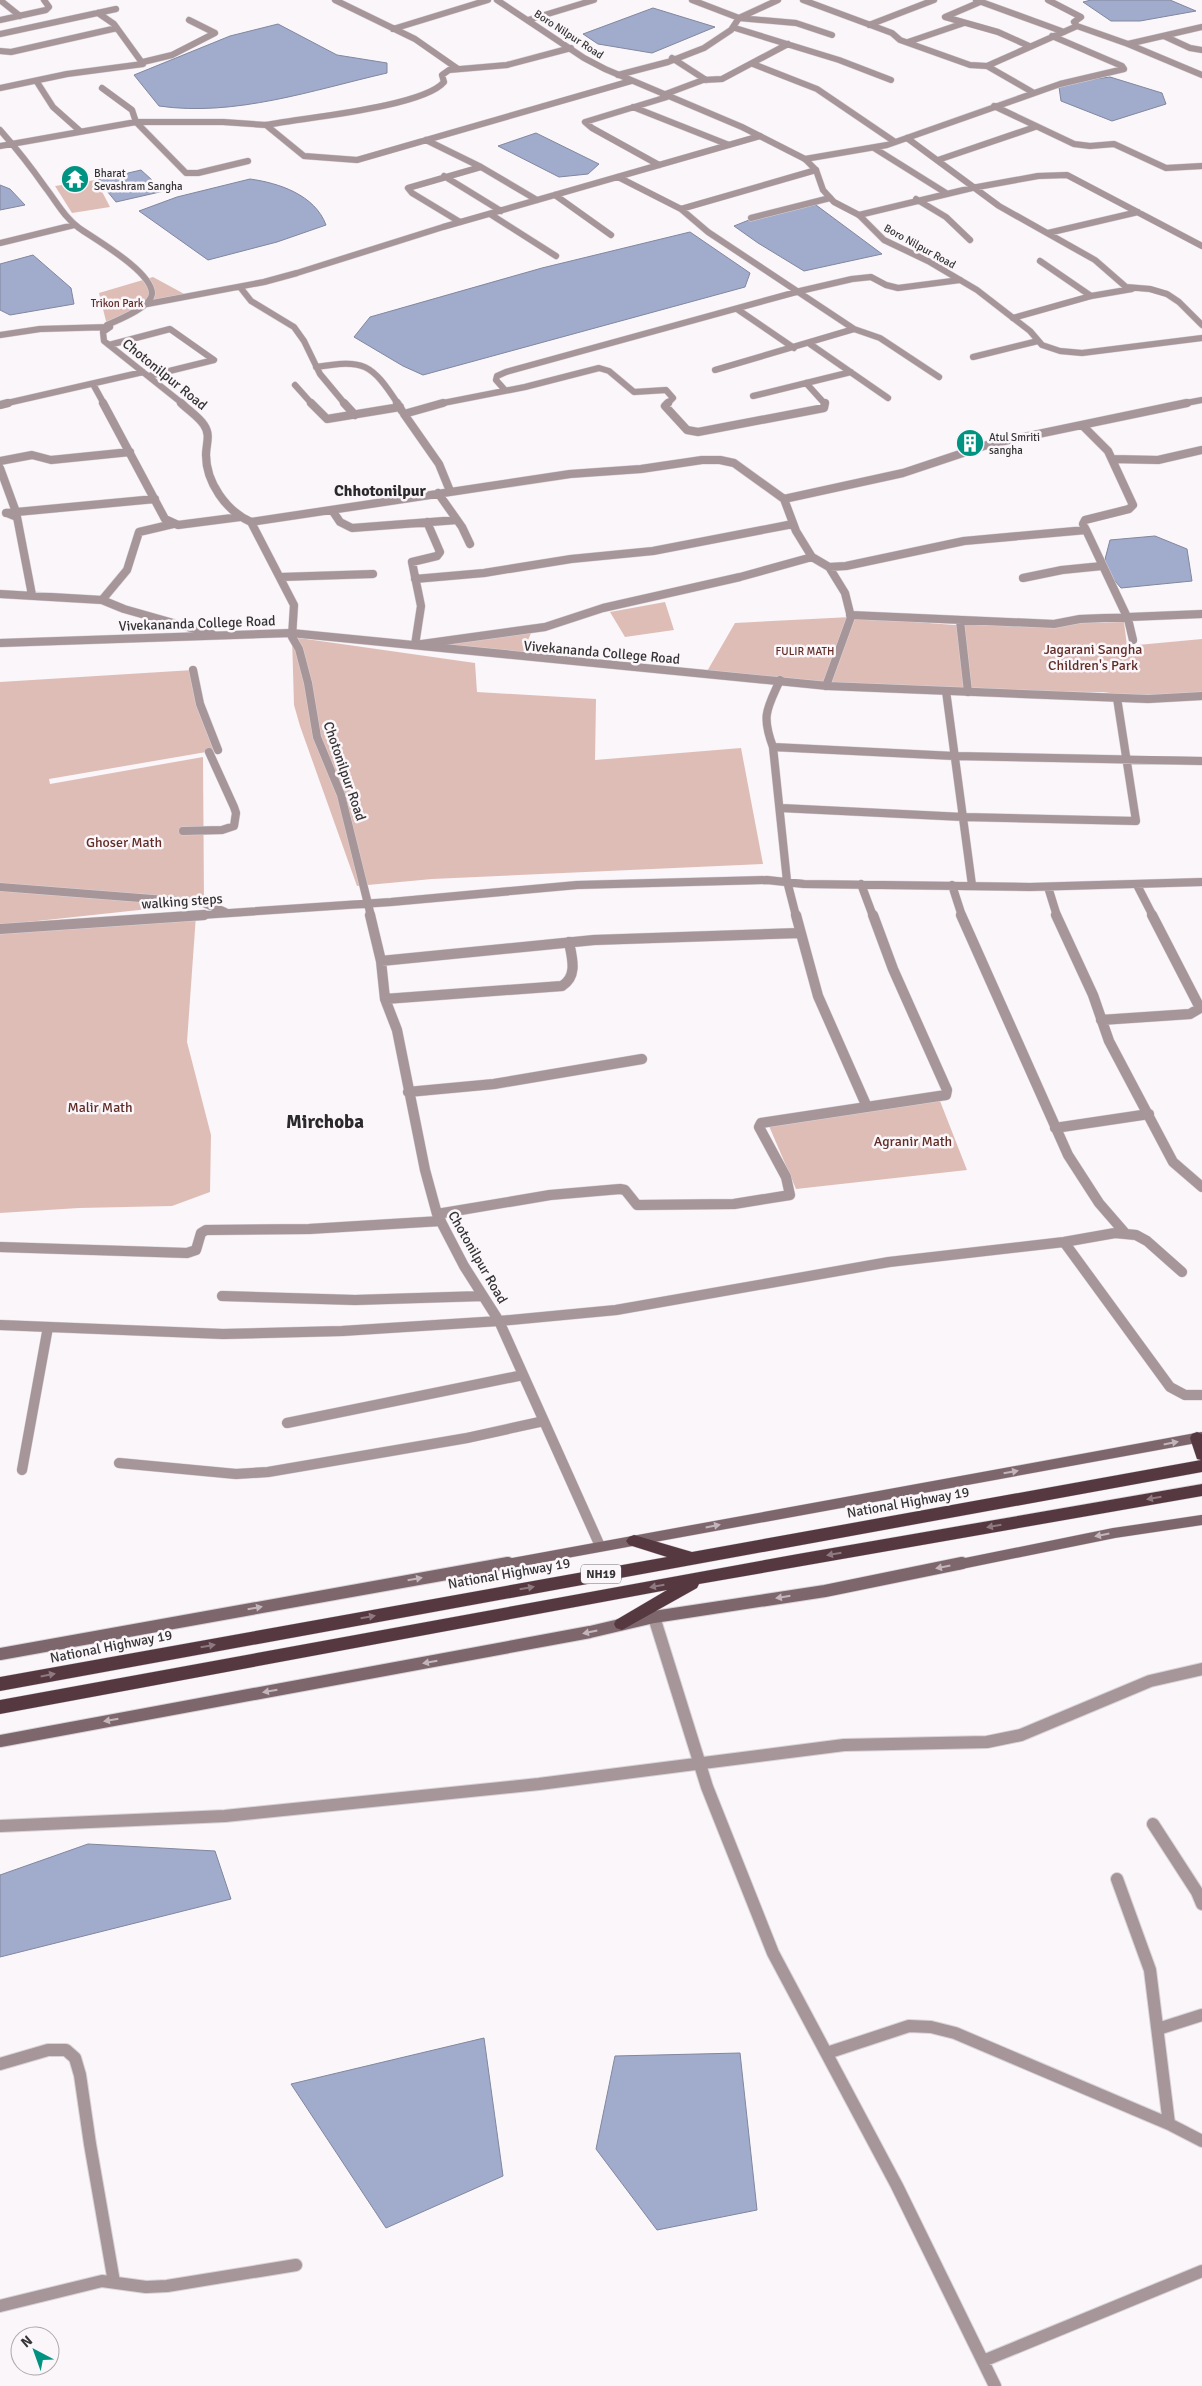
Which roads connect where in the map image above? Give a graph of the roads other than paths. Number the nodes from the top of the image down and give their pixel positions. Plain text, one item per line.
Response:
1 (0, 0) edge
2 (44, 0) edge
3 (335, 0) edge
4 (488, 0) edge
5 (497, 0) edge
6 (594, 0) edge
7 (692, 0) edge
8 (778, 0) edge
9 (803, 0) edge
10 (934, 0) edge
11 (995, 0) edge
12 (1048, 0) edge
13 (977, 1) edge
14 (988, 4) junction
15 (116, 9) dead end
16 (98, 13) junction
17 (20, 16) junction
18 (739, 18) junction
19 (0, 20) edge
20 (189, 20) dead end
21 (528, 20) junction
22 (965, 23) junction
23 (869, 25) junction
24 (1078, 26) junction
25 (1202, 27) edge
26 (117, 28) junction
27 (735, 28) junction
28 (393, 29) junction
29 (1064, 32) junction
30 (0, 34) edge
31 (832, 34) dead end
32 (1052, 36) junction
33 (1164, 36) junction
34 (908, 42) junction
35 (788, 44) junction
36 (1128, 44) junction
37 (1028, 46) junction
38 (571, 48) junction
39 (1202, 50) edge
40 (0, 51) edge
41 (672, 58) junction
42 (143, 62) junction
43 (753, 64) junction
44 (987, 66) junction
45 (458, 68) junction
46 (618, 75) junction
47 (1202, 75) edge
48 (706, 80) junction
49 (891, 80) dead end
50 (631, 81) junction
51 (37, 82) junction
52 (0, 88) edge
53 (102, 88) dead end
54 (1034, 93) junction
55 (665, 96) junction
56 (994, 106) junction
57 (633, 107) junction
58 (136, 122) junction
59 (266, 125) junction
60 (1035, 126) junction
61 (0, 130) edge
62 (80, 131) junction
63 (760, 136) junction
64 (907, 138) junction
65 (426, 140) junction
66 (895, 142) junction
67 (12, 144) junction
68 (729, 145) junction
69 (0, 146) edge
70 (874, 148) junction
71 (805, 159) junction
72 (938, 160) junction
73 (248, 161) dead end
74 (659, 165) junction
75 (1202, 166) edge
76 (481, 167) junction
77 (816, 170) junction
78 (444, 176) junction
79 (618, 177) junction
80 (975, 187) junction
81 (946, 193) junction
82 (555, 195) junction
83 (830, 198) junction
84 (537, 200) junction
85 (916, 200) junction
86 (681, 209) junction
87 (501, 211) junction
88 (1138, 212) junction
89 (490, 214) junction
90 (859, 215) junction
91 (750, 218) dead end
92 (460, 222) junction
93 (74, 225) junction
94 (1048, 233) junction
95 (611, 235) dead end
96 (970, 240) dead end
97 (0, 243) edge
98 (1202, 246) edge
99 (556, 256) dead end
100 (1040, 261) dead end
101 (960, 280) junction
102 (240, 287) junction
103 (1132, 289) junction
104 (800, 291) junction
105 (1091, 296) junction
106 (147, 304) junction
107 (737, 309) junction
108 (1013, 318) junction
109 (1202, 325) edge
110 (110, 326) junction
111 (854, 329) junction
112 (0, 335) edge
113 (1202, 338) edge
114 (1038, 341) junction
115 (810, 344) junction
116 (109, 346) junction
117 (794, 348) junction
118 (973, 357) dead end
119 (316, 367) junction
120 (715, 370) dead end
121 (851, 372) junction
122 (146, 374) junction
123 (939, 376) dead end
124 (806, 383) junction
125 (92, 384) junction
126 (294, 385) dead end
127 (504, 389) junction
128 (753, 396) dead end
129 (888, 398) dead end
130 (1202, 400) edge
131 (0, 405) edge
132 (402, 410) junction
133 (355, 415) junction
134 (1083, 426) junction
135 (1202, 450) edge
136 (130, 452) junction
137 (1112, 459) junction
138 (0, 461) edge
139 (0, 468) edge
140 (450, 491) junction
141 (438, 493) junction
142 (155, 498) junction
143 (784, 499) junction
144 (332, 510) junction
145 (16, 512) junction
146 (3, 513) edge
147 (240, 517) junction
148 (457, 520) junction
149 (251, 522) junction
150 (427, 522) junction
151 (173, 524) junction
152 (794, 524) junction
153 (1086, 530) junction
154 (470, 544) dead end
155 (812, 557) junction
156 (1102, 566) junction
157 (829, 567) junction
158 (373, 574) dead end
159 (281, 576) junction
160 (1023, 578) dead end
161 (415, 579) junction
162 (0, 594) edge
163 (32, 595) junction
164 (102, 600) junction
165 (1202, 614) edge
166 (850, 615) junction
167 (1128, 619) junction
168 (960, 620) junction
169 (291, 633) junction
170 (213, 635) junction
171 (1133, 640) dead end
172 (0, 643) edge
173 (415, 645) junction
174 (193, 670) dead end
175 (780, 680) junction
176 (826, 686) junction
177 (946, 691) junction
178 (968, 692) junction
179 (1202, 696) edge
180 (1116, 698) junction
181 (773, 747) junction
182 (954, 756) junction
183 (1128, 758) junction
184 (1202, 761) edge
185 (781, 808) junction
186 (964, 817) junction
187 (183, 831) dead end
188 (786, 881) junction
189 (1202, 882) edge
190 (861, 884) junction
191 (952, 885) junction
192 (972, 885) junction
193 (1137, 885) junction
194 (0, 887) edge
195 (1048, 887) junction
196 (367, 903) junction
197 (226, 912) junction
198 (0, 929) edge
199 (800, 933) junction
200 (569, 942) junction
201 (381, 961) junction
202 (385, 999) junction
203 (1101, 1020) junction
204 (642, 1059) dead end
205 (408, 1092) junction
206 (867, 1106) junction
207 (1149, 1114) junction
208 (1055, 1128) junction
209 (1202, 1187) edge
210 (439, 1218) junction
211 (1126, 1233) junction
212 (1064, 1242) junction
213 (0, 1247) edge
214 (1182, 1272) dead end
215 (222, 1296) dead end
216 (482, 1296) junction
217 (498, 1321) junction
218 (0, 1325) edge
219 (48, 1327) junction
220 (523, 1375) junction
221 (1202, 1395) edge
222 (544, 1421) junction
223 (287, 1423) dead end
224 (1200, 1438) edge
225 (1202, 1455) edge
226 (119, 1463) dead end
227 (1202, 1466) edge
228 (22, 1470) dead end
229 (1202, 1490) edge
230 (1202, 1520) edge
231 (634, 1541) junction
232 (600, 1546) junction
233 (692, 1558) junction
234 (701, 1578) junction
235 (654, 1617) junction
236 (622, 1624) junction
237 (0, 1654) edge
238 (1202, 1670) edge
239 (0, 1684) edge
240 (0, 1707) edge
241 (0, 1741) edge
242 (699, 1765) junction
243 (1153, 1824) dead end
244 (0, 1826) edge
245 (1117, 1879) dead end
246 (1202, 1904) edge
247 (1202, 2015) edge
248 (1158, 2029) junction
249 (827, 2054) junction
250 (0, 2064) edge
251 (1169, 2124) junction
252 (1202, 2141) edge
253 (296, 2265) dead end
254 (1202, 2271) edge
255 (114, 2282) junction
256 (0, 2306) edge
257 (983, 2361) junction
258 (995, 2386) edge

1 - 17 street
2 - 17 street
3 - 28 street
4 - 28 street
5 - 21 street, Boro Nilpur Road
6 - 21 street
7 - 18 street
8 - 18 street
9 - 23 street
10 - 23 street
11 - 14 street
12 - 24 street
13 - 14 street
13 - 22 street
14 - 29 street
15 - 16 street
16 - 26 street
16 - 30 street
17 - 19 street
18 - 27 street
18 - 31 street
20 - 42 street
21 - 38 street, Boro Nilpur Road
22 - 34 street
22 - 37 street
23 - 34 street
24 - 29 street
24 - 36 street
25 - 33 street
26 - 40 street
26 - 42 street
27 - 35 street
27 - 41 street
28 - 45 street
29 - 32 street
32 - 37 street
32 - 54 street
33 - 36 street
33 - 39 street
34 - 44 street
35 - 43 street
35 - 49 street
36 - 47 street
37 - 44 street
38 - 45 street
38 - 46 street, Boro Nilpur Road
41 - 46 street
41 - 48 street
42 - 51 street
43 - 48 street
43 - 66 street
44 - 54 street
45 - 59 street
46 - 50 street, Boro Nilpur Road
48 - 55 street
50 - 55 street, Boro Nilpur Road
50 - 65 street
51 - 52 street
51 - 62 street
53 - 58 street
54 - 56 street
55 - 57 street
55 - 63 street, Boro Nilpur Road
56 - 60 street
56 - 64 street
57 - 68 street
57 - 74 street
58 - 59 street
58 - 62 street
58 - 73 street
59 - 65 street
60 - 72 street
60 - 75 street
61 - 67 street
62 - 67 street
63 - 68 street, Chotonilpur Road
63 - 71 street, Boro Nilpur Road
64 - 66 street
64 - 72 street
65 - 76 street
66 - 70 street
67 - 69 street
67 - 93 street
68 - 74 street, Chotonilpur Road
70 - 71 street
70 - 81 street
71 - 77 street, Boro Nilpur Road
72 - 80 street
74 - 79 street, Chotonilpur Road
76 - 78 street
76 - 84 street
77 - 83 street, Boro Nilpur Road
77 - 86 street
78 - 87 street
78 - 92 street
79 - 82 street, Chotonilpur Road
79 - 86 street
80 - 81 street
80 - 88 street
80 - 94 street
81 - 85 street
82 - 84 street, Chotonilpur Road
82 - 95 street
83 - 90 street, Boro Nilpur Road
83 - 91 street
84 - 87 street, Chotonilpur Road
85 - 90 street
85 - 96 street
86 - 104 street
87 - 89 street, Chotonilpur Road
88 - 94 street
88 - 98 street
89 - 92 street, Chotonilpur Road
89 - 99 street
90 - 101 street, Boro Nilpur Road
92 - 102 street, Chotonilpur Road
93 - 97 street
93 - 106 street
94 - 103 street
100 - 105 street
101 - 104 street
101 - 108 street, Boro Nilpur Road
102 - 106 street, Chotonilpur Road
102 - 119 street
103 - 105 street
103 - 109 street
104 - 107 street
104 - 111 street
105 - 108 street
106 - 110 street, Chotonilpur Road
107 - 117 street
107 - 127 street
108 - 114 street, Boro Nilpur Road
110 - 112 street
110 - 116 street, Chotonilpur Road
111 - 115 street
111 - 123 street
113 - 114 street, Boro Nilpur Road
114 - 118 street
115 - 117 street
115 - 121 street
116 - 122 street, Chotonilpur Road
116 - 122 street
117 - 120 street
119 - 132 street
119 - 133 street
121 - 124 street
121 - 129 street
122 - 125 street
122 - 147 street, Chotonilpur Road
124 - 127 street
124 - 128 street
125 - 131 street
125 - 136 street
126 - 133 street
127 - 132 street
130 - 134 street
132 - 133 street
132 - 140 street
134 - 137 street
134 - 143 street
135 - 137 street
136 - 138 street
136 - 142 street
137 - 153 street
139 - 145 street
140 - 141 street
140 - 143 street
141 - 144 street
141 - 148 street
142 - 145 street
142 - 151 street
143 - 152 street
144 - 149 street
144 - 150 street
145 - 146 street
146 - 163 street
147 - 149 street, Chotonilpur Road
147 - 151 street
148 - 150 street
148 - 154 street
149 - 159 street, Chotonilpur Road
150 - 161 street
151 - 164 street
152 - 155 street
152 - 161 street
153 - 156 street
153 - 157 street
155 - 157 street
155 - 173 street
156 - 160 street
156 - 167 street
157 - 166 street
158 - 159 street
159 - 169 street, Chotonilpur Road
161 - 173 street
162 - 163 street
163 - 164 street
164 - 170 street
165 - 167 street
166 - 168 street
166 - 176 street
167 - 168 street
167 - 171 street
168 - 178 street
169 - 170 street, Vivekananda College Road
169 - 173 street, Vivekananda College Road
169 - 196 street, Chotonilpur Road
170 - 172 street, Vivekananda College Road
173 - 175 street, Vivekananda College Road
174 - 187 street
175 - 176 street, Vivekananda College Road
175 - 181 street
176 - 177 street, Vivekananda College Road
177 - 178 street, Vivekananda College Road
177 - 182 street
178 - 180 street, Vivekananda College Road
179 - 180 street, Vivekananda College Road
180 - 183 street
181 - 182 street
181 - 185 street
182 - 183 street
182 - 186 street
183 - 184 street
183 - 186 street
185 - 186 street
185 - 188 street
186 - 192 street
188 - 190 street, walking steps
188 - 196 street, walking steps
188 - 199 street
189 - 193 street, walking steps
190 - 191 street, walking steps
190 - 206 street
191 - 192 street, walking steps
191 - 208 street
192 - 195 street, walking steps
193 - 195 street, walking steps
193 - 203 street
194 - 197 street
195 - 203 street
196 - 197 street, walking steps
196 - 201 street, Chotonilpur Road
197 - 198 street, walking steps
199 - 200 street
199 - 206 street
200 - 201 street
200 - 202 street
201 - 202 street, Chotonilpur Road
202 - 205 street, Chotonilpur Road
203 - 207 street
204 - 205 street
205 - 210 street, Chotonilpur Road
206 - 210 street
207 - 208 street
207 - 209 street
208 - 211 street
210 - 213 street
210 - 216 street, Chotonilpur Road
211 - 212 street
211 - 214 street
212 - 217 street
212 - 221 street
215 - 216 street
216 - 217 street, Chotonilpur Road
217 - 219 street
217 - 220 street, Chotonilpur Road
218 - 219 street
219 - 228 street
220 - 222 street, Chotonilpur Road
220 - 223 street
222 - 226 street
222 - 232 street, Chotonilpur Road
224 - 225 highway
231 -> 224 main road
227 - 233 highway, National Highway 19 / NH19
229 -> 234 highway, NH19
230 -> 235 main road
231 - 232 main road
231 - 233 highway
237 -> 232 main road
239 -> 233 highway, National Highway 19 / NH19
234 - 236 highway
234 -> 240 highway, NH19
235 - 236 main road
235 - 242 street
236 -> 241 main road
238 - 242 street
242 - 244 street
242 - 249 street
243 - 246 street
245 - 248 street
247 - 248 street
248 - 251 street
249 - 251 street
249 - 257 street
250 - 255 street
251 - 252 street
253 - 255 street
254 - 257 street
255 - 256 street
257 - 258 street

